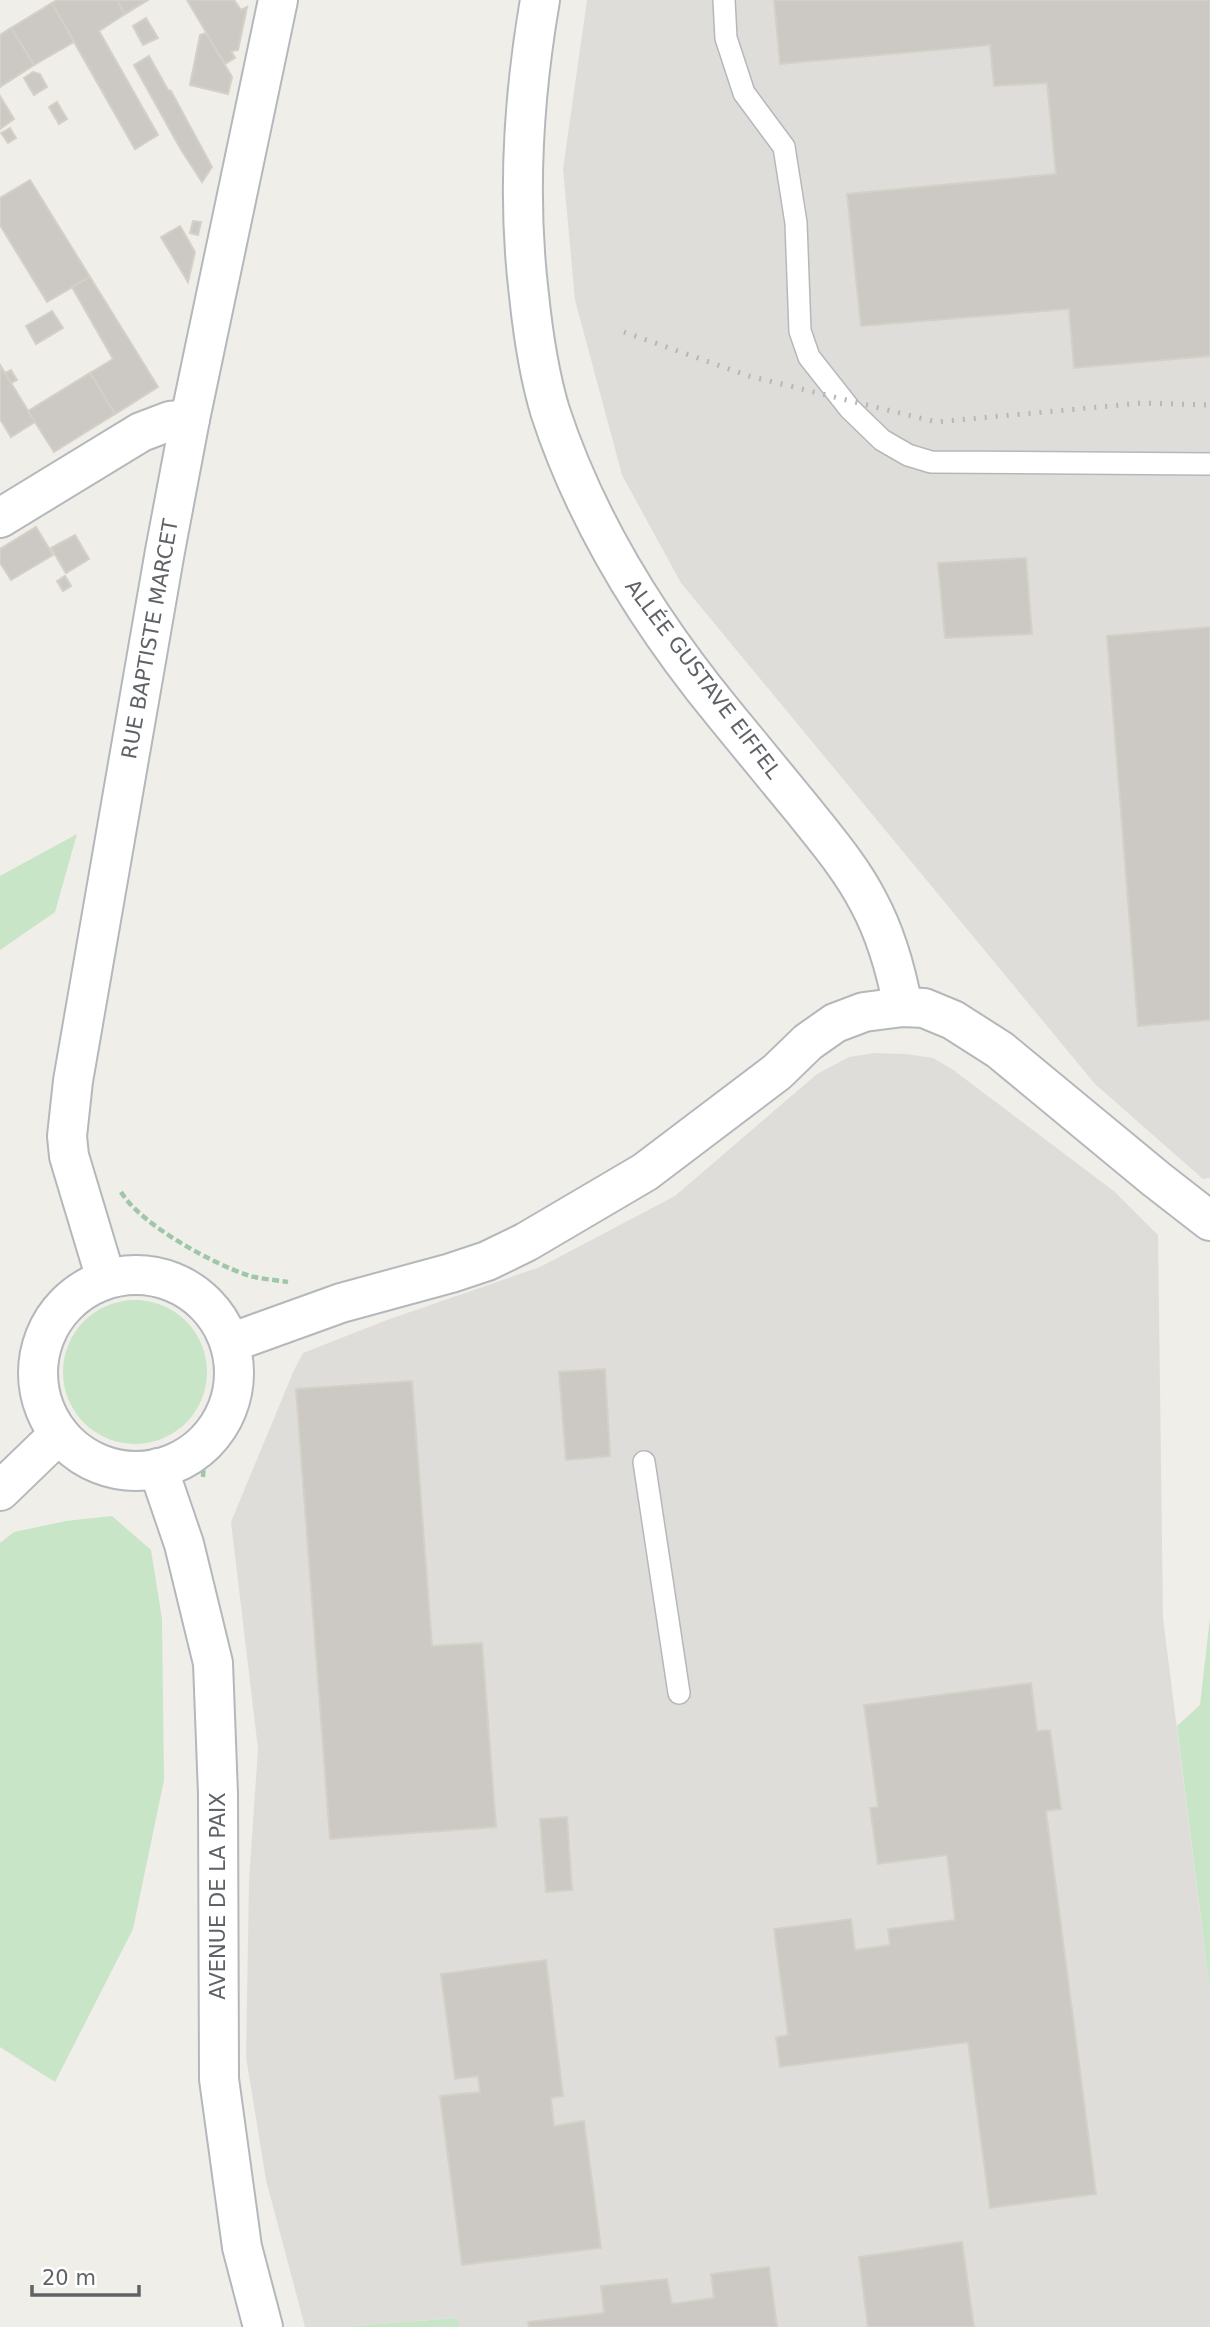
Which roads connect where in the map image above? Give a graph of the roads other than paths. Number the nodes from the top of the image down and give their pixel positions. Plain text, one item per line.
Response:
1 (278, 0) edge
2 (541, 0) edge
3 (724, 0) edge
4 (190, 419) junction
5 (1210, 464) edge
6 (0, 518) edge
7 (903, 1007) junction
8 (1210, 1221) edge
9 (106, 1279) junction
10 (230, 1343) junction
11 (59, 1434) junction
12 (644, 1462) dead end
13 (159, 1468) junction
14 (0, 1491) edge
15 (679, 1693) dead end
16 (263, 2327) edge

1 - 4 street, RUE BAPTISTE MARCET
2 - 7 street, ALLÉE GUSTAVE EIFFEL
3 - 5 lane
4 - 6 street
4 - 9 street, RUE BAPTISTE MARCET
7 - 8 street
7 - 10 street
9 - 10 street
9 - 11 street
10 - 13 street
11 - 13 street
11 - 14 street
12 - 15 lane
13 - 16 street, AVENUE DE LA PAIX

